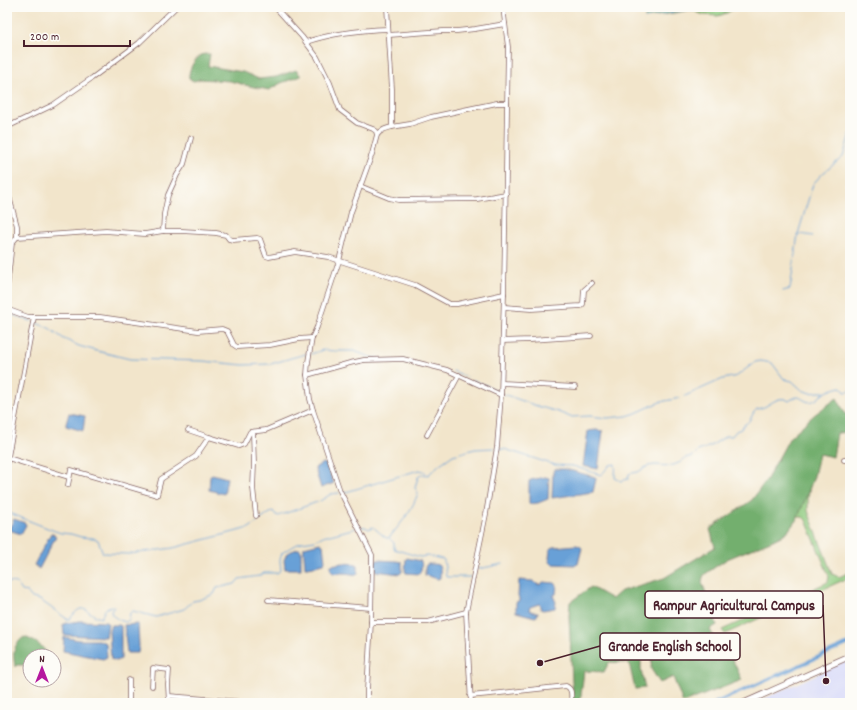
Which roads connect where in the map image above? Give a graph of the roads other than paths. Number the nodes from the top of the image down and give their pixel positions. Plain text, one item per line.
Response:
1 (176, 7) edge
2 (275, 7) edge
3 (387, 7) edge
4 (502, 7) edge
5 (505, 24) junction
6 (388, 29) junction
7 (388, 35) junction
8 (306, 42) junction
9 (507, 104) junction
10 (7, 127) edge
11 (392, 127) junction
12 (377, 135) junction
13 (191, 138) dead end
14 (360, 186) junction
15 (7, 189) edge
16 (506, 194) junction
17 (163, 231) junction
18 (17, 237) junction
19 (339, 261) junction
20 (592, 283) dead end
21 (7, 288) edge
22 (504, 294) junction
23 (7, 306) edge
24 (504, 307) junction
25 (34, 317) junction
26 (591, 336) dead end
27 (312, 338) junction
28 (503, 341) junction
29 (308, 375) junction
30 (459, 375) junction
31 (502, 383) junction
32 (575, 387) dead end
33 (501, 395) junction
34 (312, 410) junction
35 (188, 430) dead end
36 (254, 432) junction
37 (427, 435) dead end
38 (208, 437) junction
39 (7, 460) edge
40 (844, 460) dead end
41 (850, 460) edge
42 (69, 477) junction
43 (68, 485) dead end
44 (256, 516) dead end
45 (268, 600) dead end
46 (371, 608) junction
47 (466, 612) junction
48 (371, 622) junction
49 (850, 656) edge
50 (129, 680) dead end
51 (152, 686) dead end
52 (169, 696) junction
53 (470, 696) junction
54 (129, 703) edge
55 (170, 703) edge
56 (255, 703) edge
57 (367, 703) edge
58 (470, 703) edge
59 (571, 703) edge
60 (744, 703) edge

1 - 10 street
2 - 8 street
3 - 6 street
4 - 5 street
5 - 7 street
5 - 9 street
6 - 7 street
6 - 8 street
7 - 11 street
8 - 12 street
9 - 11 street
9 - 16 street
11 - 12 street
12 - 14 street
13 - 17 street
14 - 16 street
14 - 19 street
15 - 18 street
16 - 22 street
17 - 18 street
17 - 19 street
18 - 21 street
19 - 22 street
19 - 27 street
20 - 24 street
22 - 24 street
23 - 25 street
24 - 28 street
25 - 27 street
25 - 39 street
26 - 28 street
27 - 29 street
28 - 31 street
29 - 30 street
29 - 34 street
30 - 33 street
30 - 37 street
31 - 32 street
31 - 33 street
33 - 47 street
34 - 36 street
34 - 46 street
35 - 38 street
36 - 38 street
36 - 44 street
38 - 42 street
39 - 42 street
40 - 41 street
42 - 43 street
45 - 46 street
46 - 48 street
47 - 48 street
47 - 53 street
48 - 57 street
49 - 60 main road
50 - 54 street
51 - 52 street
52 - 55 street
52 - 56 street
53 - 58 street
53 - 59 street

